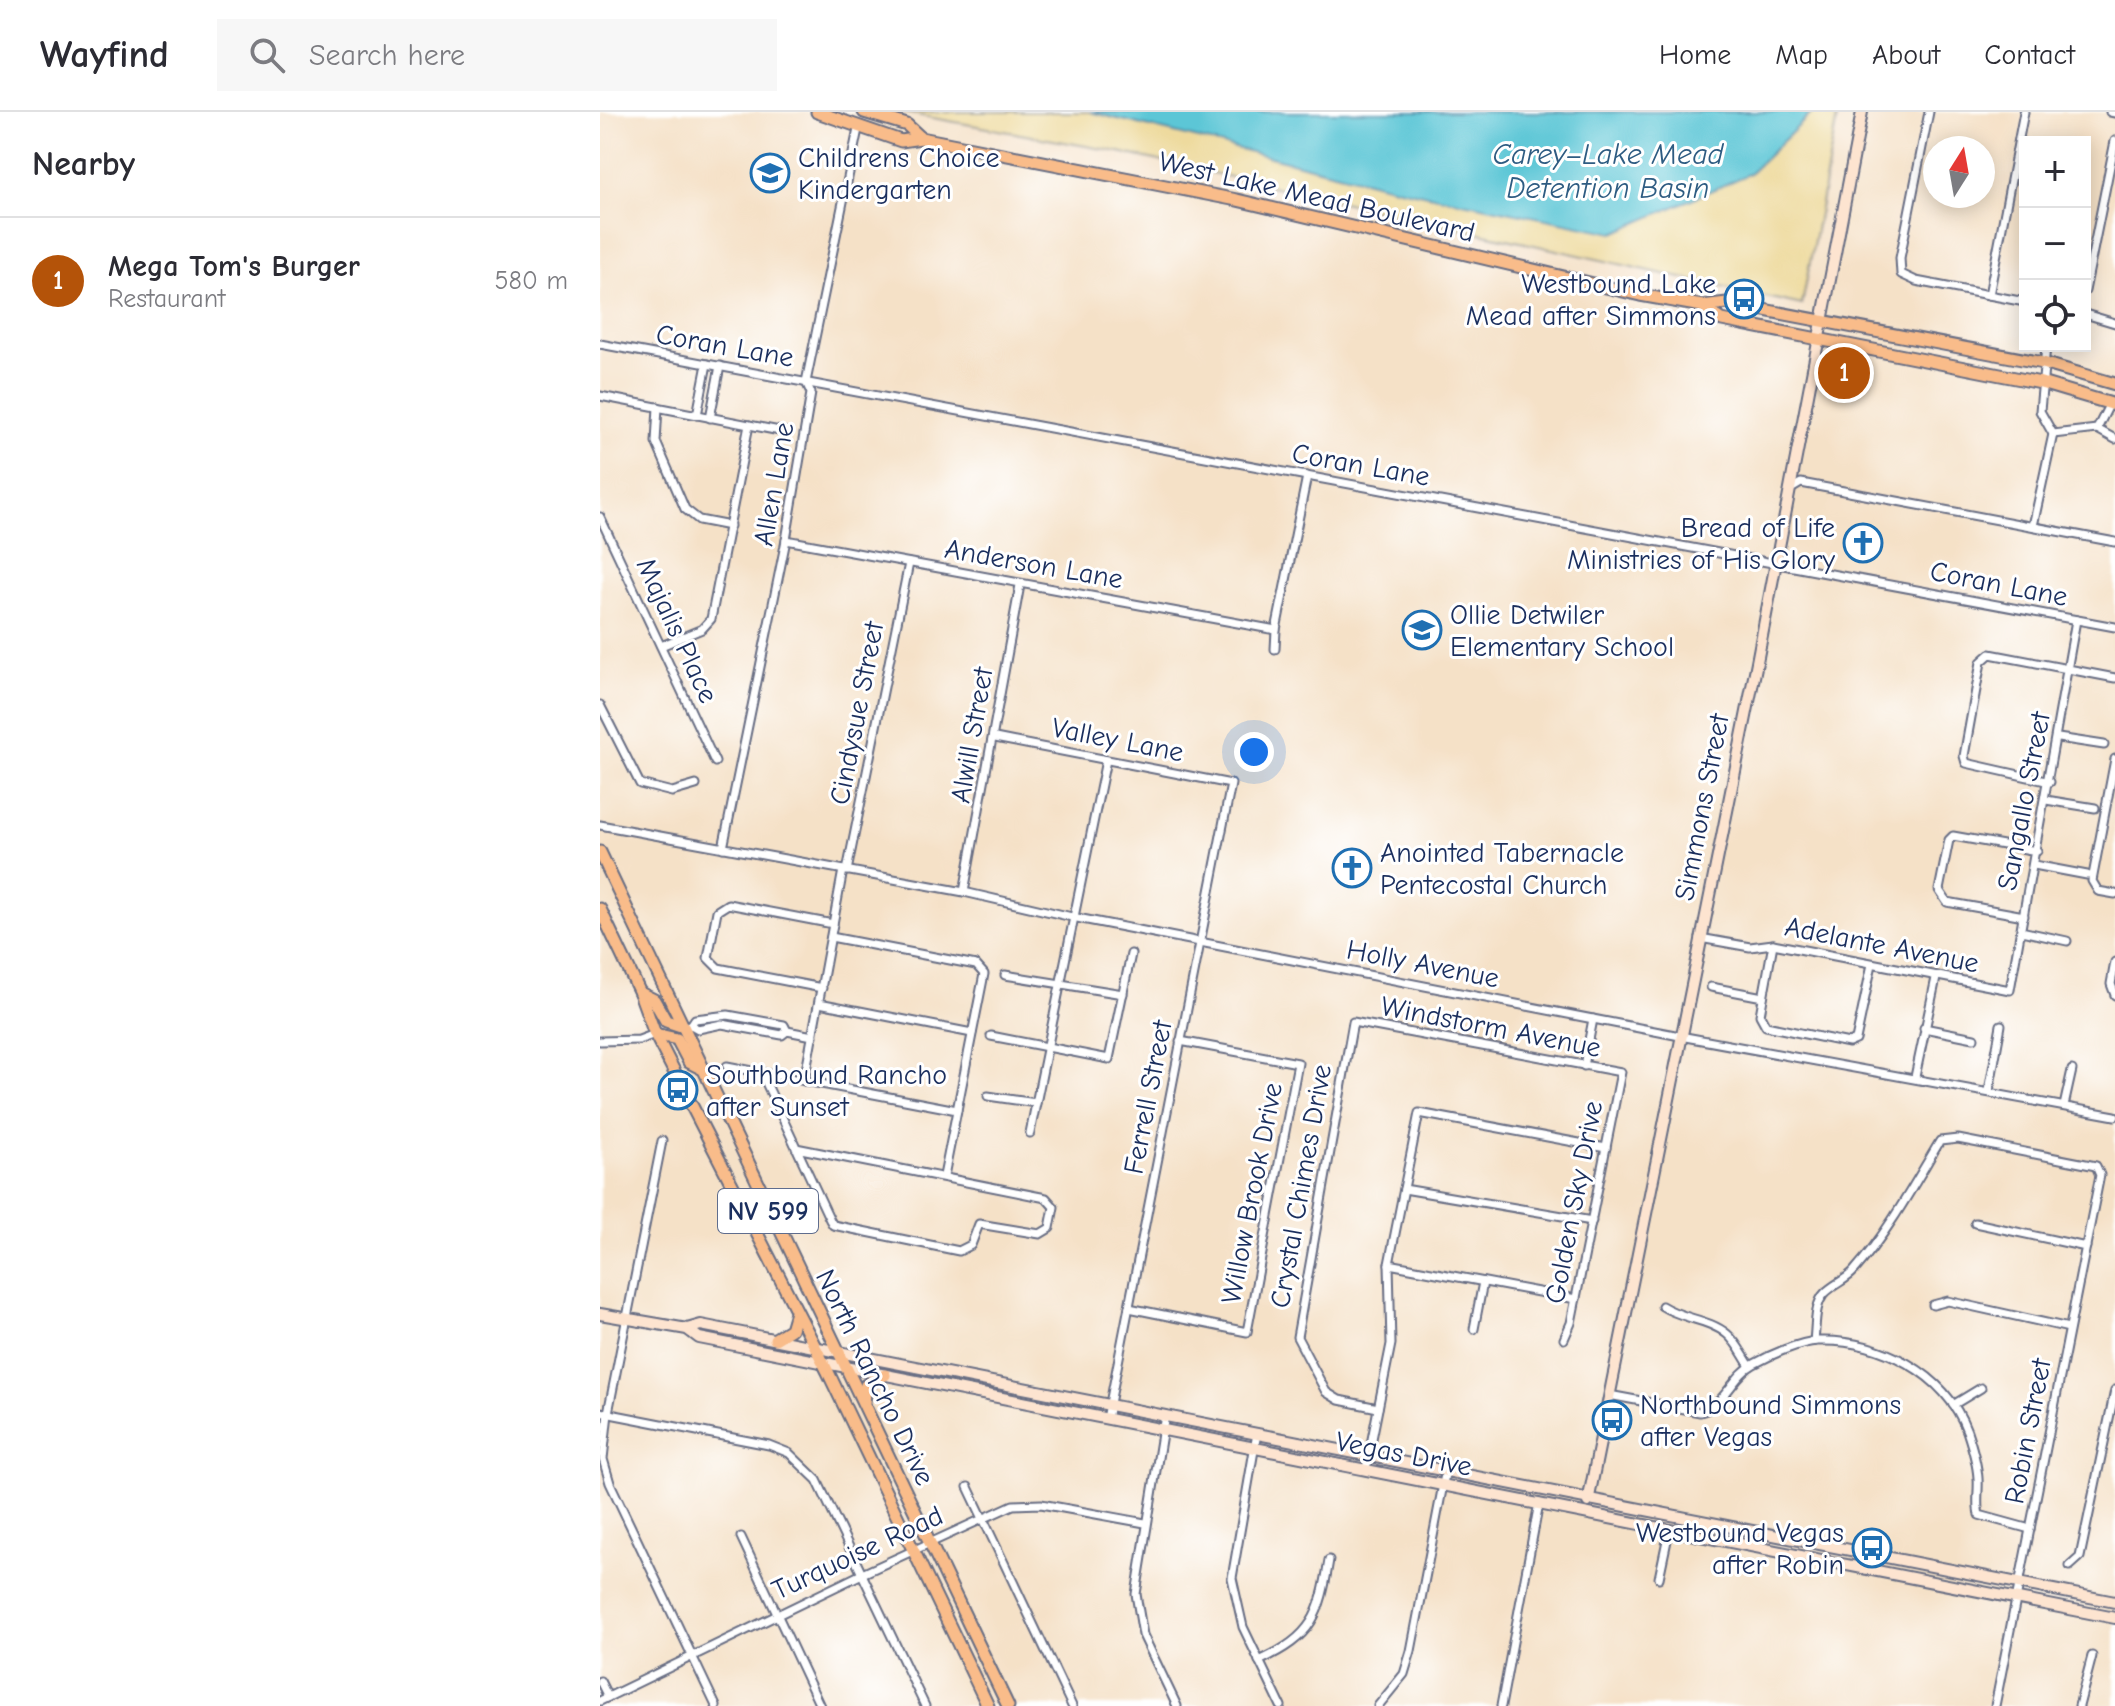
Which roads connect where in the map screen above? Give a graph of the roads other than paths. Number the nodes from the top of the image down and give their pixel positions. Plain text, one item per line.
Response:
1 (817, 112) edge
2 (864, 112) edge
3 (1862, 112) edge
4 (1929, 112) edge
5 (2024, 112) edge
6 (858, 129) junction
7 (921, 138) junction
8 (2115, 141) edge
9 (2087, 280) edge
10 (1989, 295) junction
11 (2019, 301) edge
12 (1702, 306) junction
13 (2091, 316) edge
14 (1820, 321) junction
15 (2115, 323) edge
16 (1817, 339) junction
17 (600, 344) edge
18 (1966, 348) junction
19 (2045, 352) edge
20 (2043, 363) junction
21 (707, 364) junction
22 (720, 366) junction
23 (1963, 367) junction
24 (806, 382) junction
25 (2041, 383) junction
26 (2115, 384) edge
27 (600, 396) edge
28 (2112, 404) edge
29 (658, 407) junction
30 (697, 415) junction
31 (710, 418) junction
32 (749, 425) junction
33 (2097, 429) junction
34 (785, 432) dead end
35 (2053, 434) junction
36 (2115, 439) edge
37 (1307, 476) junction
38 (1789, 490) junction
39 (600, 517) edge
40 (730, 526) junction
41 (2033, 526) junction
42 (786, 540) junction
43 (2115, 542) edge
44 (909, 563) junction
45 (1775, 563) junction
46 (1020, 585) junction
47 (2076, 620) junction
48 (2115, 627) edge
49 (1276, 630) junction
50 (661, 646) junction
51 (1275, 649) dead end
52 (2070, 671) junction
53 (2115, 678) edge
54 (600, 705) edge
55 (995, 738) junction
56 (2058, 738) junction
57 (2104, 745) dead end
58 (2115, 759) edge
59 (1106, 760) junction
60 (715, 762) dead end
61 (2050, 782) junction
62 (1231, 784) joint
63 (696, 785) dead end
64 (2046, 800) junction
65 (2095, 808) dead end
66 (600, 825) edge
67 (723, 848) junction
68 (2037, 851) junction
69 (600, 852) edge
70 (2034, 865) junction
71 (845, 870) junction
72 (2087, 875) dead end
73 (964, 892) junction
74 (2115, 894) edge
75 (600, 909) edge
76 (2024, 916) junction
77 (1072, 917) junction
78 (833, 924) junction
79 (2021, 931) junction
80 (831, 937) junction
81 (1700, 938) junction
82 (1201, 941) junction
83 (2067, 941) dead end
84 (1773, 944) junction
85 (1131, 954) dead end
86 (2115, 962) edge
87 (1872, 964) junction
88 (1005, 975) dead end
89 (1936, 978) junction
90 (1059, 984) junction
91 (1711, 987) dead end
92 (822, 988) junction
93 (2010, 990) joint
94 (640, 993) junction
95 (2114, 993) edge
96 (1123, 994) junction
97 (1763, 997) junction
98 (819, 1003) junction
99 (1593, 1019) junction
100 (1353, 1022) joint
101 (686, 1025) junction
102 (2001, 1025) dead end
103 (1924, 1028) junction
104 (972, 1033) junction
105 (655, 1034) junction
106 (813, 1036) junction
107 (991, 1036) dead end
108 (1680, 1036) junction
109 (1974, 1038) dead end
110 (600, 1041) edge
111 (1180, 1041) junction
112 (1047, 1046) junction
113 (727, 1066) dead end
114 (1584, 1066) junction
115 (701, 1068) junction
116 (2072, 1070) dead end
117 (761, 1072) junction
118 (1621, 1072) joint
119 (1915, 1077) junction
120 (804, 1081) junction
121 (1989, 1091) junction
122 (988, 1096) dead end
123 (1036, 1103) junction
124 (2064, 1106) junction
125 (957, 1110) junction
126 (2115, 1116) edge
127 (1030, 1133) dead end
128 (662, 1141) dead end
129 (796, 1148) junction
130 (1606, 1148) junction
131 (944, 1176) junction
132 (1404, 1189) junction
133 (1592, 1221) junction
134 (1975, 1223) dead end
135 (2086, 1247) junction
136 (1389, 1264) junction
137 (1483, 1282) junction
138 (1576, 1299) junction
139 (1933, 1305) dead end
140 (1662, 1306) dead end
141 (1129, 1308) junction
142 (796, 1311) junction
143 (600, 1314) edge
144 (627, 1317) junction
145 (2069, 1328) junction
146 (687, 1329) junction
147 (1474, 1329) dead end
148 (775, 1339) junction
149 (1564, 1339) dead end
150 (1814, 1341) junction
151 (815, 1347) junction
152 (840, 1352) junction
153 (823, 1363) junction
154 (1750, 1366) junction
155 (847, 1368) junction
156 (885, 1375) junction
157 (1981, 1388) dead end
158 (2115, 1390) edge
159 (1609, 1395) junction
160 (863, 1402) junction
161 (1109, 1404) junction
162 (1953, 1405) junction
163 (1378, 1408) junction
164 (604, 1413) edge
165 (1165, 1415) junction
166 (1107, 1419) junction
167 (1162, 1430) junction
168 (1257, 1433) junction
169 (1254, 1448) junction
170 (1369, 1454) junction
171 (1366, 1469) junction
172 (1446, 1469) junction
173 (1443, 1484) junction
174 (968, 1487) dead end
175 (1589, 1497) junction
176 (1539, 1503) junction
177 (1586, 1512) junction
178 (983, 1518) junction
179 (1145, 1523) junction
180 (2030, 1529) junction
181 (1669, 1531) junction
182 (741, 1537) dead end
183 (930, 1541) junction
184 (1827, 1546) junction
185 (913, 1549) junction
186 (1329, 1560) dead end
187 (1824, 1562) junction
188 (2070, 1566) dead end
189 (862, 1574) junction
190 (1659, 1578) dead end
191 (2019, 1583) junction
192 (2016, 1599) junction
193 (2115, 1602) edge
194 (777, 1614) junction
195 (2115, 1618) edge
196 (691, 1655) junction
197 (2092, 1656) dead end
198 (1259, 1661) junction
199 (600, 1681) edge
200 (604, 1699) edge
201 (716, 1706) edge
202 (820, 1706) edge
203 (925, 1706) edge
204 (988, 1706) edge
205 (1008, 1706) edge
206 (1072, 1706) edge
207 (1177, 1706) edge
208 (1281, 1706) edge
209 (1378, 1706) edge
210 (1501, 1706) edge
211 (1996, 1706) edge
212 (2079, 1706) edge

1 - 6 main road, West Lake Mead Boulevard
2 - 7 main road, West Lake Mead Boulevard
3 - 14 main road, Simmons Street
4 - 10 street
5 - 10 street
6 - 7 main road, West Lake Mead Boulevard
6 - 24 street, Allen Lane
7 - 12 main road, West Lake Mead Boulevard
8 - 9 street
10 - 11 street
12 - 14 main road, West Lake Mead Boulevard
12 - 16 main road, West Lake Mead Boulevard
13 - 15 street
14 - 16 main road, Simmons Street
14 - 18 main road, West Lake Mead Boulevard
16 - 23 main road, West Lake Mead Boulevard
16 - 38 main road, Simmons Street
17 - 21 street, Coran Lane
18 - 20 main road, West Lake Mead Boulevard
18 - 23 main road
19 - 20 street
20 - 25 street
20 - 26 main road, West Lake Mead Boulevard
21 - 22 street, Coran Lane
21 - 30 street
22 - 24 street, Coran Lane
22 - 31 street
23 - 25 main road, West Lake Mead Boulevard
24 - 37 street, Coran Lane
24 - 42 street, Allen Lane
25 - 28 main road, West Lake Mead Boulevard
25 - 35 street
27 - 29 street
28 - 33 street
29 - 30 street
29 - 40 street
30 - 31 street
31 - 32 street
32 - 34 street
32 - 40 street
33 - 35 street
33 - 36 street
35 - 41 street
37 - 45 street, Coran Lane
37 - 49 street
38 - 41 street
38 - 45 main road, Simmons Street
39 - 50 street, Majalis Place
40 - 50 street
41 - 43 street
42 - 44 street, Anderson Lane
42 - 67 street, Allen Lane
44 - 46 street, Anderson Lane
44 - 71 street, Cindysue Street
45 - 47 street, Coran Lane
45 - 81 main road, Simmons Street
46 - 49 street, Anderson Lane
46 - 55 street, Alwill Street
47 - 48 street, Coran Lane
47 - 52 street, Sangallo Street
49 - 51 street
50 - 60 street, Majalis Place
52 - 53 street
52 - 56 street, Sangallo Street
52 - 61 street
54 - 63 street
55 - 59 street, Valley Lane
55 - 73 street, Alwill Street
56 - 57 street
56 - 61 street, Sangallo Street
58 - 74 street
59 - 62 street, Valley Lane
59 - 77 street
61 - 64 street, Sangallo Street
62 - 82 street, Ferrell Street
64 - 65 street
64 - 68 street, Sangallo Street
66 - 67 street, Holly Avenue
67 - 71 street, Holly Avenue
68 - 70 street, Sangallo Street
68 - 76 street
69 - 101 main road, North Rancho Drive / NV 599
70 - 72 street
70 - 76 street, Sangallo Street
71 - 73 street, Holly Avenue
71 - 78 street, Cindysue Street
73 - 77 street, Holly Avenue
75 - 94 main road, North Rancho Drive / NV 599
76 - 79 street, Sangallo Street
77 - 82 street, Holly Avenue
77 - 90 street
78 - 80 street, Cindysue Street
78 - 92 street
79 - 83 street
79 - 93 street, Sangallo Street
80 - 92 street, Cindysue Street
80 - 104 street
81 - 84 street, Adelante Avenue
81 - 108 main road, Simmons Street
82 - 99 street, Holly Avenue
82 - 111 street, Ferrell Street
84 - 87 street, Adelante Avenue
84 - 97 street
85 - 96 street
86 - 95 street
87 - 89 street, Adelante Avenue
87 - 97 street
88 - 90 street
89 - 93 street, Adelante Avenue
89 - 103 street
90 - 96 street
90 - 112 street
91 - 97 street
92 - 98 street, Cindysue Street
94 - 101 main road
94 - 105 main road, North Rancho Drive / NV 599
96 - 112 street
98 - 104 street
98 - 106 street, Cindysue Street
99 - 108 street, Holly Avenue
99 - 114 street
100 - 114 street, Windstorm Avenue
100 - 163 street, Crystal Chimes Drive
101 - 106 street
101 - 115 main road, North Rancho Drive / NV 599
102 - 121 street
103 - 109 street
103 - 119 street
104 - 125 street
105 - 110 street
105 - 115 main road
105 - 142 main road, North Rancho Drive / NV 599
106 - 120 street, Cindysue Street
107 - 112 street
108 - 119 street, Holly Avenue
108 - 159 main road, Simmons Street
111 - 141 street, Ferrell Street
111 - 141 street, Willow Brook Drive
112 - 123 street
113 - 117 street
114 - 118 street, Windstorm Avenue
115 - 152 main road, North Rancho Drive / NV 599
116 - 124 street
117 - 120 street
117 - 129 street
118 - 130 street, Golden Sky Drive
119 - 121 street, Holly Avenue
120 - 125 street
121 - 124 street, Holly Avenue
122 - 123 street
123 - 127 street
124 - 126 street, Holly Avenue
125 - 131 street
128 - 144 street
129 - 131 street
129 - 131 street
130 - 132 street
130 - 133 street, Golden Sky Drive
132 - 133 street
132 - 136 street
133 - 138 street, Golden Sky Drive
134 - 135 street
135 - 145 street, Robin Street
135 - 150 street, Robin Street
136 - 137 street
136 - 163 street
137 - 138 street
137 - 147 street
138 - 149 street, Golden Sky Drive
139 - 145 street
140 - 154 street
141 - 161 street, Ferrell Street
142 - 148 main road
142 - 151 main road, North Rancho Drive / NV 599
143 - 144 main road, Vegas Drive
144 - 146 main road, Vegas Drive
144 - 164 street
145 - 180 street, Robin Street
146 - 148 main road, Vegas Drive
146 - 153 main road, Vegas Drive
148 - 151 main road, Vegas Drive
150 - 154 street
150 - 162 street
151 - 152 main road, Vegas Drive
151 - 153 main road, North Rancho Drive / NV 599
152 - 155 main road, North Rancho Drive / NV 599
152 - 161 main road, Vegas Drive
153 - 155 main road, Vegas Drive
153 - 185 main road, North Rancho Drive / NV 599
154 - 159 street
155 - 156 main road, Vegas Drive
155 - 160 main road, North Rancho Drive / NV 599
156 - 160 main road
156 - 166 main road, Vegas Drive
157 - 162 street
158 - 188 street
159 - 175 main road, Simmons Street
160 - 183 main road, North Rancho Drive / NV 599
161 - 165 main road, Vegas Drive
161 - 166 street, Ferrell Street
162 - 180 street
163 - 170 street
164 - 189 street
164 - 196 street
165 - 167 street
165 - 168 main road, Vegas Drive
166 - 167 main road, Vegas Drive
167 - 169 main road, Vegas Drive
167 - 179 street
168 - 169 street
168 - 170 main road, Vegas Drive
169 - 171 main road, Vegas Drive
169 - 198 street
170 - 171 street
170 - 172 main road, Vegas Drive
171 - 173 main road, Vegas Drive
172 - 173 street
172 - 175 main road, Vegas Drive
173 - 176 main road, Vegas Drive
173 - 209 street
174 - 178 street
175 - 177 main road, Simmons Street
175 - 184 main road, Vegas Drive
176 - 177 main road, Vegas Drive
176 - 210 street
177 - 181 main road, Vegas Drive
178 - 179 street, Turquoise Road
178 - 183 street, Turquoise Road
178 - 206 street
179 - 207 street
180 - 191 street, Robin Street
181 - 187 main road, Vegas Drive
181 - 190 street
182 - 194 street
183 - 185 street, Turquoise Road
183 - 205 main road, North Rancho Drive / NV 599
184 - 187 main road
184 - 191 main road, Vegas Drive
185 - 189 street, Turquoise Road
185 - 204 main road, North Rancho Drive / NV 599
186 - 198 street
187 - 192 main road, Vegas Drive
189 - 194 street, Turquoise Road
189 - 203 street
191 - 192 street, Robin Street
191 - 193 main road, Vegas Drive
192 - 195 main road, Vegas Drive
192 - 211 street, Robin Street
194 - 196 street, Turquoise Road
194 - 202 street
196 - 200 street, Turquoise Road
196 - 201 street
197 - 212 street
198 - 208 street
199 - 200 street

